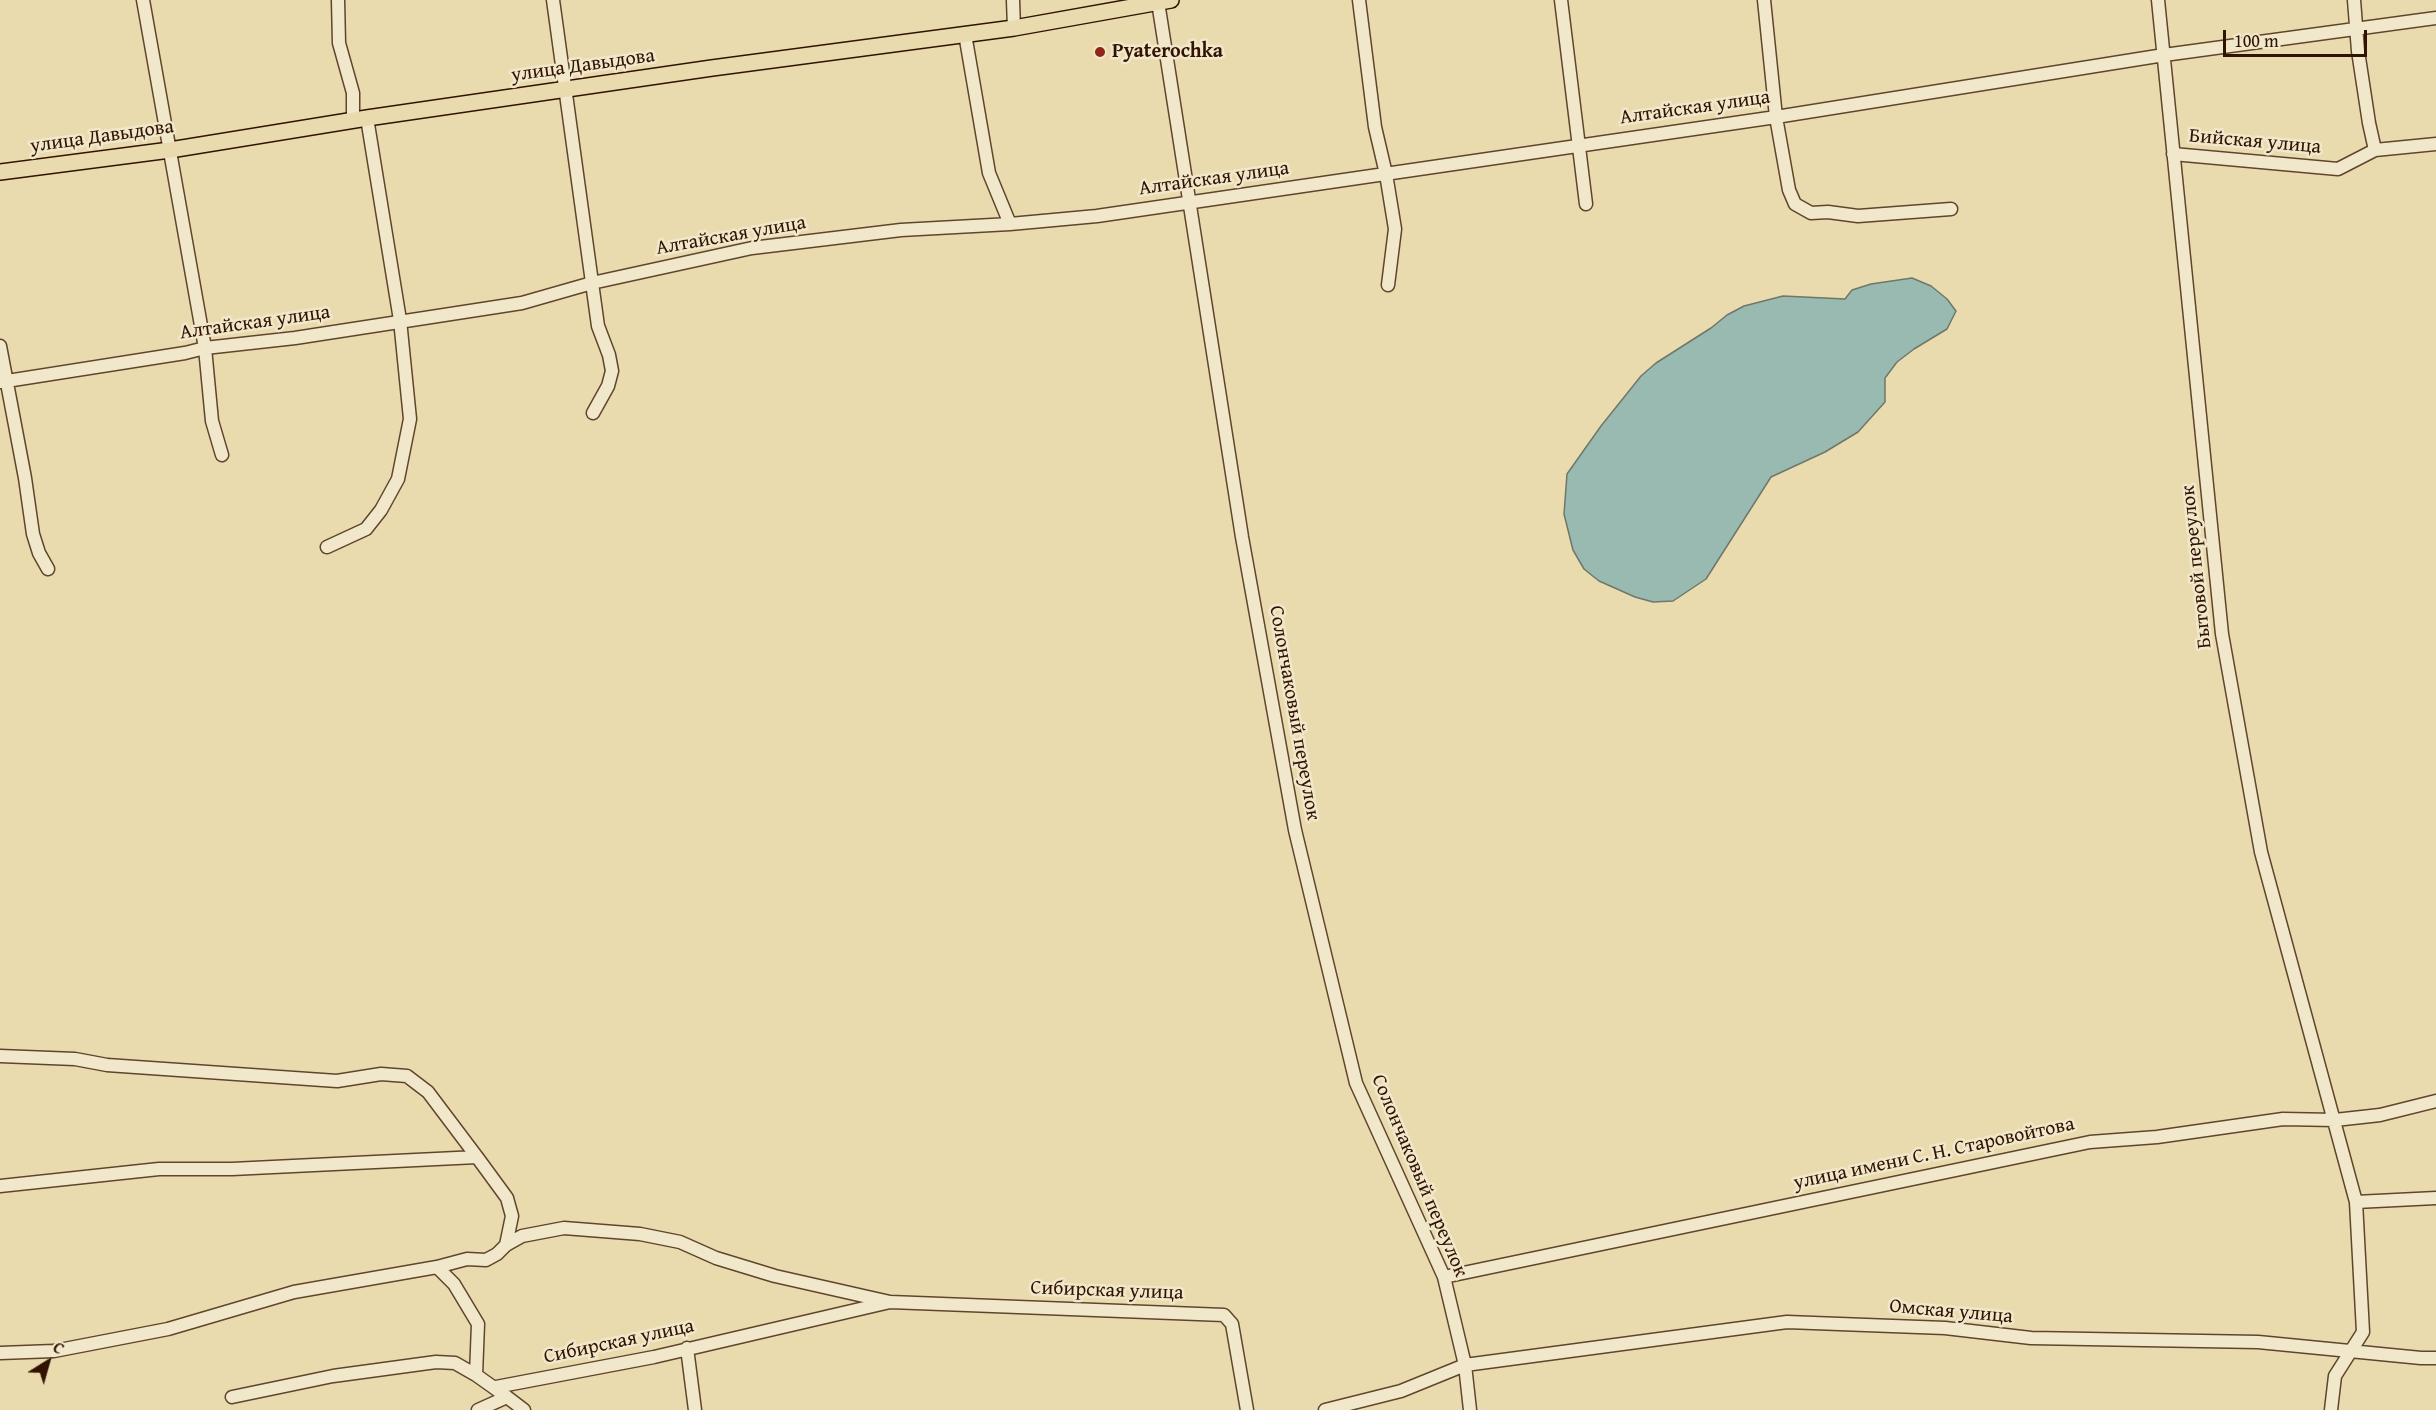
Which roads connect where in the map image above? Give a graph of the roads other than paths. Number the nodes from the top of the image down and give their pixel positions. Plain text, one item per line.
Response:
1 (143, 0) edge
2 (338, 0) edge
3 (553, 0) edge
4 (1013, 0) edge
5 (1359, 0) edge
6 (1561, 0) edge
7 (1764, 0) edge
8 (2158, 0) edge
9 (2354, 0) edge
10 (1165, 1) edge
11 (2436, 18) edge
12 (1014, 28) junction
13 (2357, 29) junction
14 (965, 34) junction
15 (2164, 55) junction
16 (566, 90) junction
17 (1776, 117) junction
18 (360, 119) junction
19 (1579, 144) junction
20 (2436, 144) edge
21 (170, 150) junction
22 (2375, 150) junction
23 (2173, 154) junction
24 (0, 172) edge
25 (1386, 174) junction
26 (1188, 201) junction
27 (1586, 204) dead end
28 (1951, 209) dead end
29 (1010, 224) junction
30 (592, 283) junction
31 (1388, 285) dead end
32 (400, 321) junction
33 (0, 346) edge
34 (205, 348) junction
35 (3, 381) edge
36 (593, 413) dead end
37 (222, 455) dead end
38 (327, 547) dead end
39 (48, 569) dead end
40 (0, 1056) edge
41 (2436, 1101) edge
42 (2335, 1120) junction
43 (477, 1157) junction
44 (0, 1186) edge
45 (2436, 1198) edge
46 (2356, 1202) junction
47 (506, 1245) junction
48 (437, 1267) junction
49 (1444, 1277) junction
50 (890, 1302) junction
51 (687, 1348) junction
52 (2352, 1351) junction
53 (0, 1353) edge
54 (2436, 1358) edge
55 (1465, 1365) junction
56 (476, 1375) junction
57 (496, 1387) junction
58 (232, 1396) dead end
59 (507, 1397) junction
60 (478, 1410) edge
61 (524, 1410) edge
62 (695, 1410) edge
63 (1247, 1410) edge
64 (1324, 1410) edge
65 (1470, 1410) edge
66 (2331, 1410) edge

1 - 21 street
2 - 18 street
3 - 16 street
4 - 12 street
5 - 25 street
6 - 19 street
7 - 17 street
8 - 15 street, Бытовой переулок
9 - 13 street
10 - 12 main road, улица Давыдова
10 - 26 street, Солончаковый переулок
11 - 13 street, Алтайская улица
12 - 14 main road, улица Давыдова
13 - 15 street, Алтайская улица
13 - 22 street
14 - 16 main road, улица Давыдова
14 - 29 street
15 - 17 street, Алтайская улица
15 - 23 street, Бытовой переулок
16 - 18 main road, улица Давыдова
16 - 30 street
17 - 19 street, Алтайская улица
17 - 28 street
18 - 21 main road, улица Давыдова
18 - 32 street
19 - 25 street, Алтайская улица
19 - 27 street
20 - 22 street, Бийская улица
21 - 24 main road, улица Давыдова
21 - 34 street
22 - 23 street, Бийская улица
23 - 42 street, Бытовой переулок
25 - 26 street, Алтайская улица
25 - 31 street
26 - 29 street, Алтайская улица
26 - 49 street, Солончаковый переулок
29 - 30 street, Алтайская улица
30 - 32 street, Алтайская улица
30 - 36 street
32 - 34 street, Алтайская улица
32 - 38 street
33 - 35 street
34 - 35 street, Алтайская улица
34 - 37 street
35 - 39 street
40 - 43 street
41 - 42 street, улица имени С. Н. Старовойтова
42 - 46 street, Бытовой переулок
42 - 49 street, улица имени С. Н. Старовойтова
43 - 44 street
43 - 47 street
45 - 46 street
46 - 52 street, Бытовой переулок
47 - 48 street, Сибирская улица
47 - 50 street, Сибирская улица
48 - 53 street, Сибирская улица
48 - 56 street
49 - 55 street, Солончаковый переулок
50 - 51 street, Сибирская улица
50 - 63 street, Сибирская улица
51 - 57 street, Сибирская улица
51 - 62 street
52 - 54 street, Омская улица
52 - 55 street, Омская улица
52 - 66 street, Бытовой переулок
55 - 64 street
55 - 65 street, Солончаковый переулок
56 - 57 street
56 - 58 street
57 - 59 street
59 - 60 street
59 - 61 street

